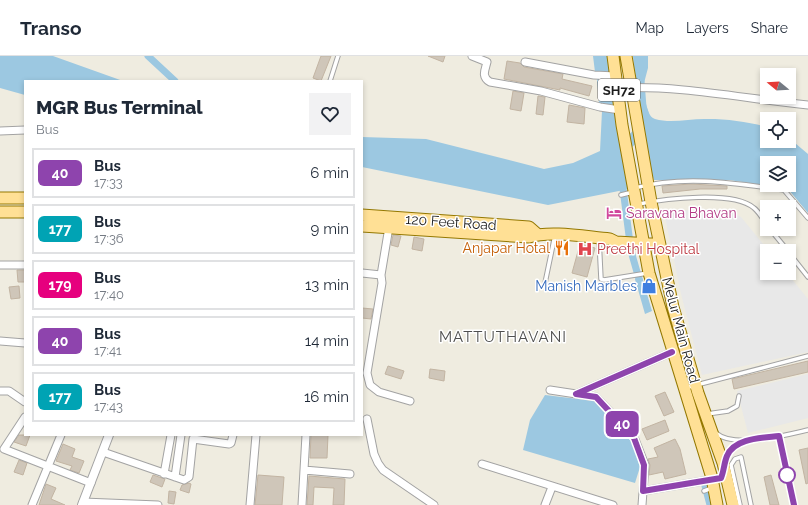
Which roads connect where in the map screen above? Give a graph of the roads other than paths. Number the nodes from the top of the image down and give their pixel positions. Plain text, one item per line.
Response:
1 (338, 56) edge
2 (472, 56) edge
3 (613, 56) edge
4 (626, 56) edge
5 (488, 59) edge
6 (525, 62) dead end
7 (614, 76) junction
8 (330, 80) edge
9 (634, 87) junction
10 (618, 88) junction
11 (808, 105) edge
12 (619, 109) junction
13 (24, 130) edge
14 (0, 131) edge
15 (648, 185) junction
16 (633, 191) junction
17 (621, 196) dead end
18 (0, 198) edge
19 (24, 198) edge
20 (651, 202) junction
21 (637, 204) junction
22 (0, 212) edge
23 (24, 212) edge
24 (363, 215) edge
25 (760, 216) edge
26 (808, 218) edge
27 (363, 226) edge
28 (389, 228) junction
29 (538, 234) junction
30 (555, 235) junction
31 (775, 236) edge
32 (599, 238) junction
33 (634, 239) junction
34 (658, 239) junction
35 (782, 244) edge
36 (796, 262) edge
37 (0, 265) edge
38 (24, 265) edge
39 (363, 273) edge
40 (645, 273) junction
41 (381, 276) junction
42 (808, 277) edge
43 (545, 283) dead end
44 (0, 342) edge
45 (24, 344) edge
46 (672, 352) junction
47 (808, 356) edge
48 (696, 386) junction
49 (685, 388) junction
50 (550, 390) dead end
51 (0, 391) edge
52 (576, 394) junction
53 (739, 396) dead end
54 (24, 401) edge
55 (410, 401) dead end
56 (706, 414) junction
57 (24, 419) edge
58 (368, 419) dead end
59 (710, 427) junction
60 (808, 430) edge
61 (61, 436) edge
62 (109, 436) edge
63 (171, 436) edge
64 (181, 436) edge
65 (233, 436) edge
66 (256, 436) edge
67 (306, 436) edge
68 (779, 436) junction
69 (746, 440) junction
70 (103, 452) junction
71 (482, 464) dead end
72 (47, 466) junction
73 (304, 470) junction
74 (164, 474) junction
75 (350, 474) dead end
76 (175, 477) junction
77 (91, 483) junction
78 (716, 486) edge
79 (552, 487) junction
80 (643, 491) junction
81 (82, 504) edge
82 (32, 505) edge
83 (158, 505) edge
84 (250, 505) edge
85 (302, 505) edge
86 (434, 505) edge
87 (545, 505) edge
88 (613, 505) edge
89 (642, 505) edge
90 (733, 505) edge
91 (740, 505) edge
92 (751, 505) edge
93 (794, 505) edge

1 - 8 lane
2 - 5 street
3 - 7 main road, Melur Main Road / SH72
4 - 9 main road, Melur Main Road / SH72
5 - 12 street
6 - 7 street
7 - 10 main road, Melur Main Road / SH72
9 - 10 street
9 - 11 street
9 - 15 main road, Melur Main Road / SH72
10 - 12 main road, Melur Main Road / SH72
12 - 16 main road, Melur Main Road / SH72
13 - 14 street
15 - 16 lane
15 - 20 main road, Melur Main Road / SH72
15 - 26 lane
16 - 17 lane
16 - 21 main road, Melur Main Road / SH72
18 - 19 main road
20 - 21 lane
20 - 25 lane
20 - 34 main road, Melur Main Road / SH72
21 - 33 main road, Melur Main Road / SH72
22 - 23 main road
24 - 29 main road, 120 Feet Road
27 - 28 main road, 120 Feet Road
28 - 29 main road, 120 Feet Road
28 - 41 street
29 - 30 main road, 120 Feet Road
30 - 32 main road, 120 Feet Road
30 - 43 lane
31 - 35 lane
32 - 33 main road, 120 Feet Road
32 - 40 lane
33 - 34 main road, 120 Feet Road
33 - 40 main road, Melur Main Road / SH72
34 - 48 main road, Melur Main Road / SH72
36 - 42 lane
37 - 38 street
39 - 41 street
40 - 46 main road, Melur Main Road / SH72
41 - 55 street
44 - 45 street
46 - 49 main road, Melur Main Road / SH72
46 - 52 street
47 - 48 lane
48 - 49 lane
48 - 56 main road, Melur Main Road / SH72
49 - 78 main road, Melur Main Road / SH72
50 - 52 street
51 - 54 street
52 - 80 street
53 - 56 lane
56 - 59 main road, Melur Main Road / SH72
57 - 72 street
58 - 86 street
59 - 69 lane
59 - 78 main road, Melur Main Road / SH72
60 - 68 lane
61 - 72 street
62 - 70 street
63 - 74 street
64 - 76 street
65 - 76 street
66 - 84 street
67 - 73 street
68 - 69 lane
68 - 93 lane
69 - 78 lane
70 - 74 street
70 - 77 street
71 - 79 street
72 - 77 street
72 - 82 street
73 - 75 street
73 - 85 street
74 - 76 street
77 - 81 street
78 - 80 street
78 - 90 main road, Melur Main Road / SH72
79 - 87 street
79 - 88 street
80 - 89 street
81 - 83 street
91 - 92 lane

